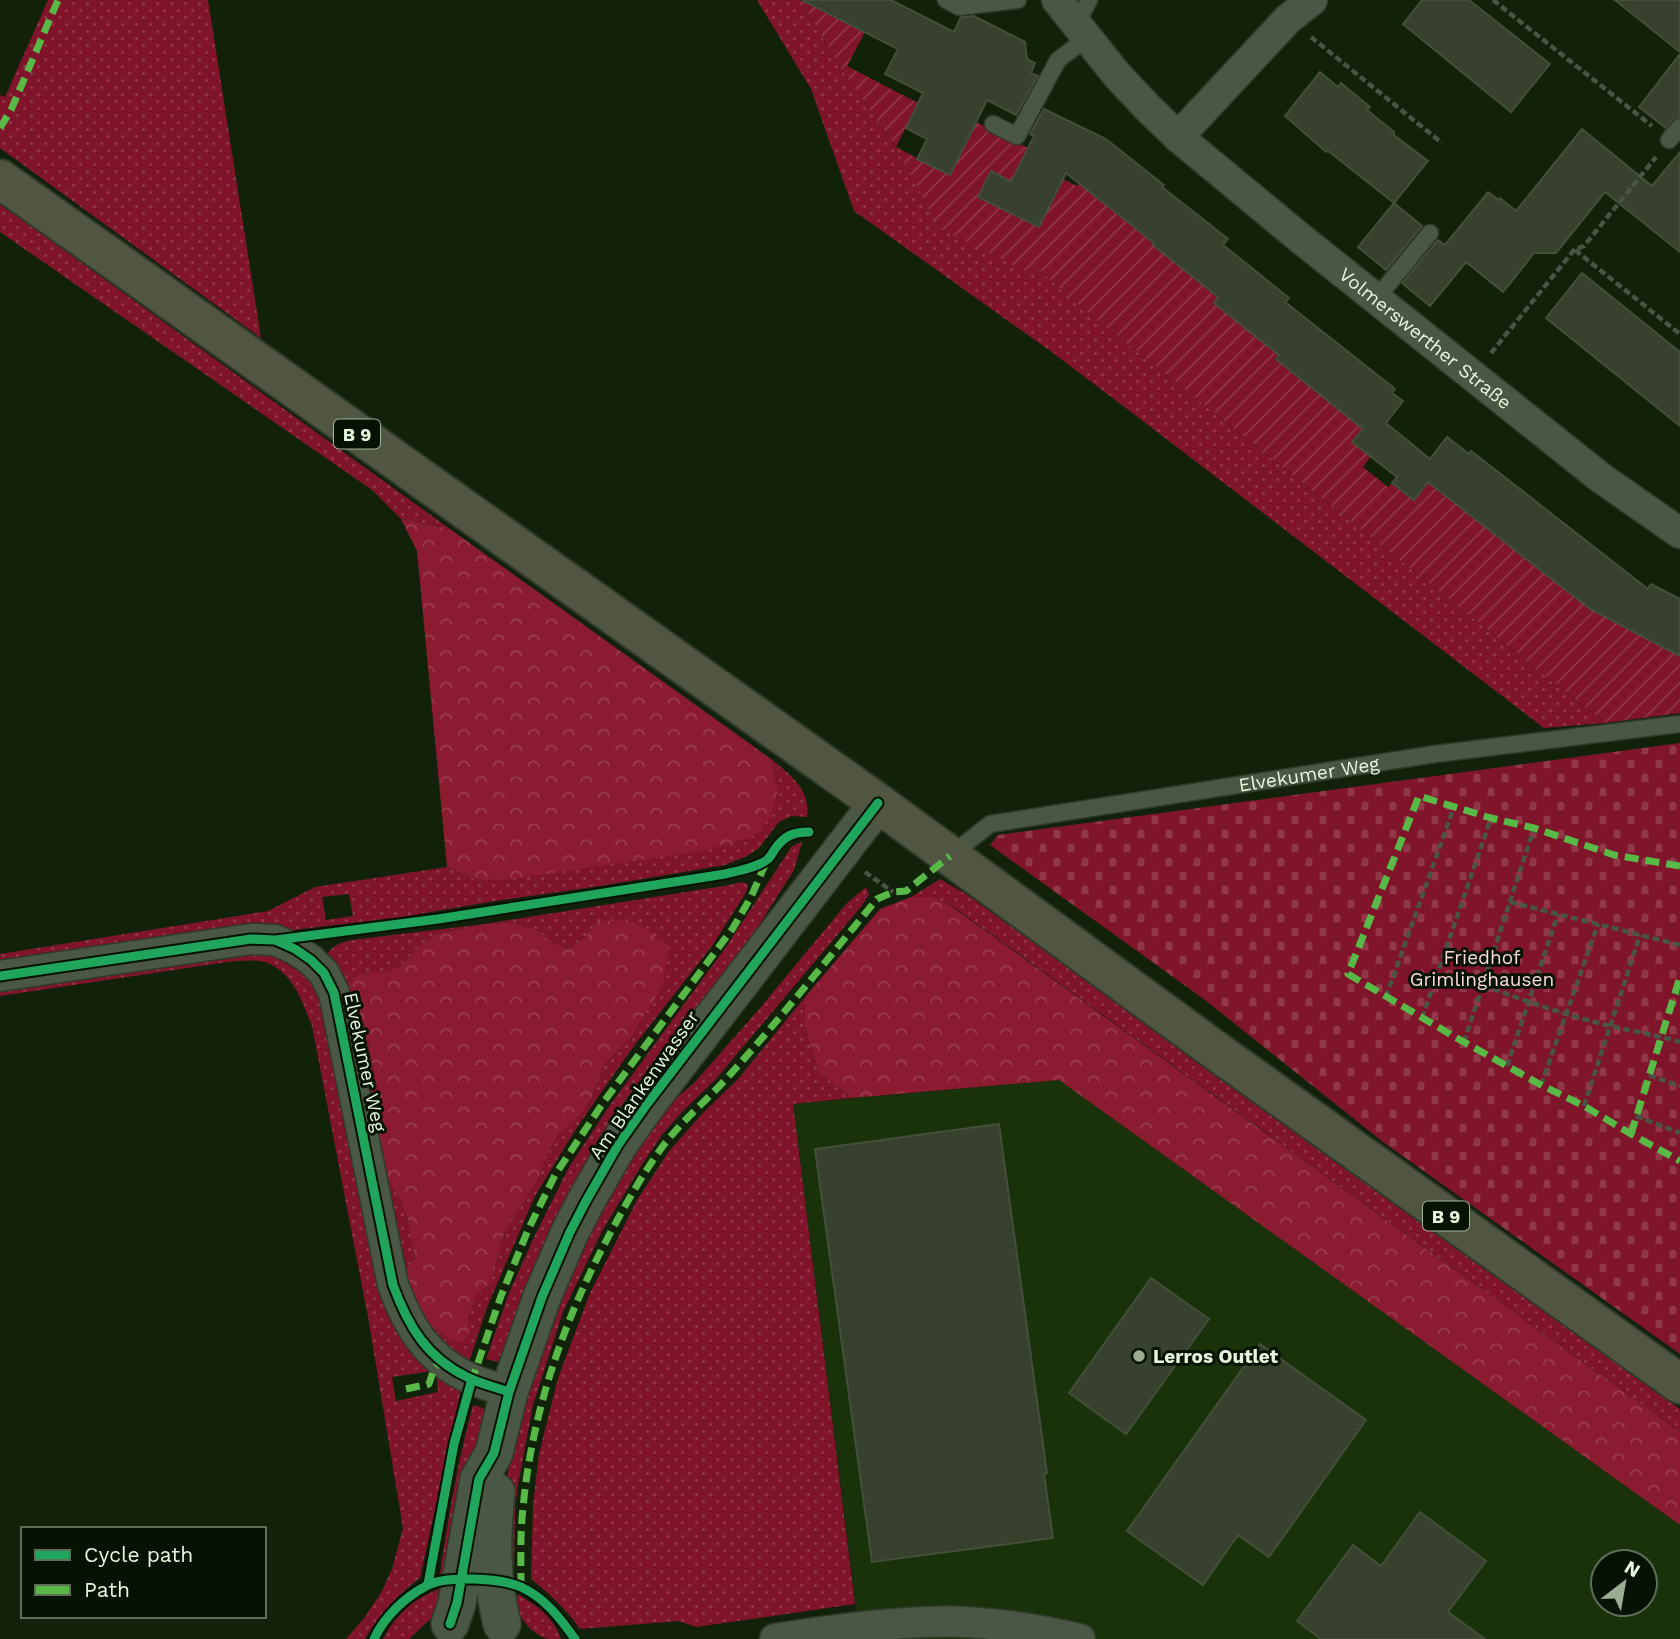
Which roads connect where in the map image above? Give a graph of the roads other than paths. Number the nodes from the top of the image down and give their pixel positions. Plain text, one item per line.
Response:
1 (946, 0) edge
2 (1018, 0) edge
3 (1057, 0) edge
4 (1312, 0) edge
5 (1084, 21) edge
6 (993, 124) dead end
7 (1178, 136) junction
8 (0, 179) edge
9 (1430, 233) dead end
10 (1376, 299) junction
11 (1680, 533) edge
12 (1680, 724) edge
13 (877, 803) junction
14 (950, 856) junction
15 (0, 976) edge
16 (1680, 1384) edge
17 (509, 1392) junction
18 (494, 1453) junction
19 (439, 1632) edge
20 (512, 1632) edge
21 (785, 1638) edge
22 (1080, 1639) edge

1 - 2 lane
3 - 5 street, Volmerswerther Straße
4 - 7 street
5 - 6 lane
5 - 7 street, Volmerswerther Straße
7 - 10 street, Volmerswerther Straße
8 - 13 main road, B 9
9 - 10 lane
10 - 11 street, Volmerswerther Straße
12 - 14 lane, Elvekumer Weg
13 - 14 main road, B 9
13 - 17 street, Am Blankenwasser
14 - 16 main road, B 9
15 - 17 street, Elvekumer Weg
17 - 18 street, Am Blankenwasser
18 - 19 street, Am Blankenwasser
18 - 20 street, Am Blankenwasser
19 - 20 street
21 - 22 street

